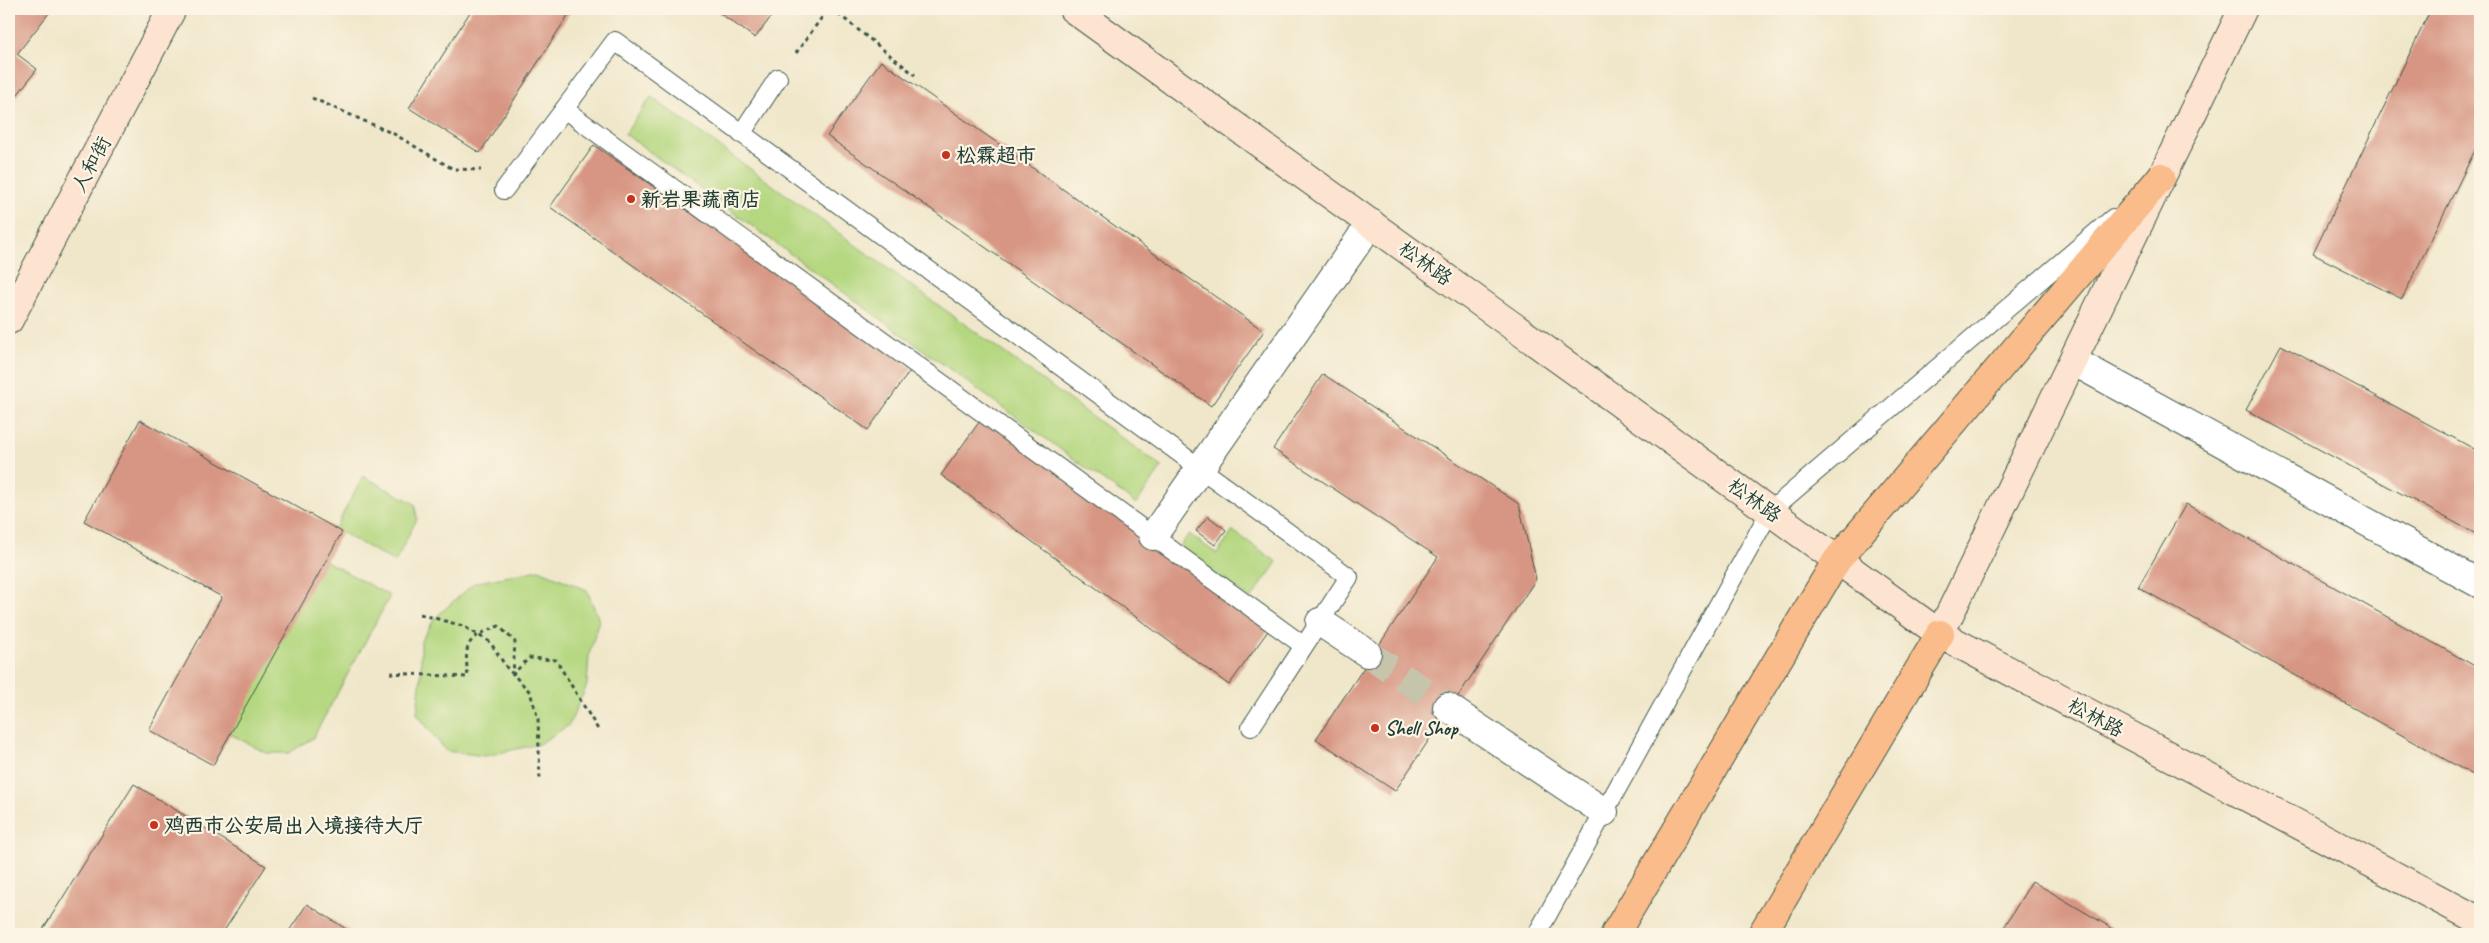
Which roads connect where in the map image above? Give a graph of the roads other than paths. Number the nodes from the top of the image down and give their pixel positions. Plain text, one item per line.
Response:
1 (172, 9) edge
2 (1073, 9) edge
3 (2243, 9) edge
4 (778, 78) road end
5 (564, 109) junction
6 (741, 134) junction
7 (2162, 177) junction
8 (504, 190) dead end
9 (1371, 223) junction
10 (9, 320) edge
11 (2073, 361) junction
12 (1200, 469) junction
13 (1770, 511) junction
14 (1153, 536) junction
15 (1837, 560) junction
16 (2480, 584) edge
17 (1320, 622) junction
18 (1940, 634) junction
19 (1304, 646) junction
20 (1367, 653) tunnel mouth
21 (1447, 707) tunnel mouth
22 (1251, 727) dead end
23 (1604, 812) junction
24 (2480, 921) edge
25 (1536, 934) edge
26 (1614, 934) edge
27 (1762, 934) edge

1 - 10 street, 人和街
2 - 9 street, 松林路
3 - 7 street
4 - 6 lane
5 - 6 lane
5 - 8 lane
5 - 14 lane
6 - 12 lane
7 - 11 street
7 - 13 lane
7 - 15 main road
9 - 12 street
9 - 13 street, 松林路
11 - 16 street
11 - 18 street
12 - 14 street
12 - 17 lane
13 - 15 street, 松林路
13 - 23 lane
14 - 19 lane
15 - 18 street, 松林路
15 - 26 main road
17 - 19 lane
17 - 20 street
18 - 24 street, 松林路
18 - 27 main road
19 - 22 lane
21 - 23 street
23 - 25 lane

